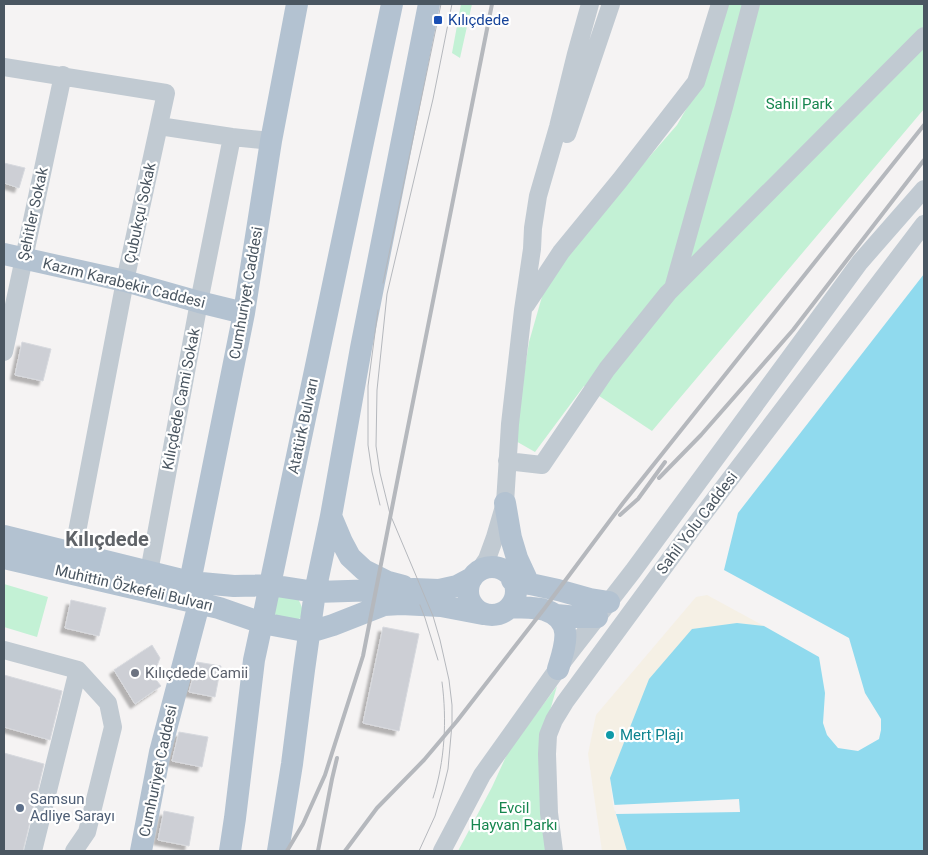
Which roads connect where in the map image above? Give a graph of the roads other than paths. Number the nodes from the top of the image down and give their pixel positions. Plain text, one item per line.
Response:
1 (297, 4) edge
2 (392, 4) edge
3 (429, 4) edge
4 (590, 4) edge
5 (611, 4) edge
6 (720, 4) edge
7 (751, 4) edge
8 (924, 36) edge
9 (4, 67) edge
10 (63, 75) junction
11 (159, 126) junction
12 (232, 137) junction
13 (271, 141) junction
14 (924, 189) edge
15 (924, 224) edge
16 (532, 248) junction
17 (14, 256) edge
18 (125, 281) junction
19 (673, 287) junction
20 (199, 302) junction
21 (523, 310) junction
22 (244, 313) junction
23 (4, 352) edge
24 (507, 461) junction
25 (505, 503) junction
26 (331, 516) junction
27 (4, 536) edge
28 (73, 554) junction
29 (4, 558) edge
30 (149, 572) junction
31 (475, 575) junction
32 (190, 582) junction
33 (521, 582) junction
34 (270, 585) junction
35 (414, 589) junction
36 (315, 592) junction
37 (199, 604) junction
38 (510, 607) junction
39 (603, 609) junction
40 (483, 614) junction
41 (556, 615) junction
42 (262, 623) junction
43 (310, 632) junction
44 (4, 650) edge
45 (558, 668) junction
46 (78, 670) junction
47 (33, 851) edge
48 (74, 851) edge
49 (141, 851) edge
50 (230, 851) edge
51 (278, 851) edge
52 (442, 851) edge
53 (554, 851) edge

1 - 13 main road, Cumhuriyet Caddesi
2 - 34 main road, Atatürk Bulvarı
3 - 26 main road
4 - 16 street
5 - 16 street
6 - 21 street
7 - 19 street
8 - 19 street
9 - 10 street, Çubukçu Sokak
10 - 11 street, Çubukçu Sokak
10 - 17 street, Şehitler Sokak
11 - 12 street
11 - 18 street, Çubukçu Sokak
12 - 13 street
12 - 20 street, Kılıçdede Cami Sokak
13 - 22 main road, Cumhuriyet Caddesi
14 - 39 street
15 - 53 street, Sahil Yolu Caddesi
16 - 21 street
17 - 18 main road, Kazım Karabekir Caddesi
17 - 23 street, Şehitler Sokak
18 - 20 main road, Kazım Karabekir Caddesi
18 - 28 street, Çubukçu Sokak
19 - 24 street
20 - 22 main road, Kazım Karabekir Caddesi
20 - 30 street, Kılıçdede Cami Sokak
21 - 24 street
22 - 32 main road, Cumhuriyet Caddesi
24 - 25 street
25 - 31 street
25 - 33 main road
26 - 35 main road
26 - 36 main road
27 - 28 main road, Muhittin Özkefeli Bulvarı
28 - 30 main road, Muhittin Özkefeli Bulvarı
29 - 37 main road, Muhittin Özkefeli Bulvarı
30 - 32 main road, Muhittin Özkefeli Bulvarı
31 - 33 main road
31 - 35 main road
31 - 40 main road
32 - 34 main road, Muhittin Özkefeli Bulvarı
33 - 38 main road
33 - 39 main road
34 - 36 main road, Muhittin Özkefeli Bulvarı
34 - 42 main road, Atatürk Bulvarı
35 - 36 main road, Muhittin Özkefeli Bulvarı
36 - 43 main road
37 - 42 main road, Muhittin Özkefeli Bulvarı
37 - 49 main road, Cumhuriyet Caddesi
38 - 40 main road
38 - 41 main road
39 - 41 main road
39 - 45 street
40 - 43 main road
41 - 45 main road
42 - 43 main road, Muhittin Özkefeli Bulvarı
42 - 50 main road, Atatürk Bulvarı
43 - 51 main road
44 - 46 street
45 - 52 street
46 - 47 street
46 - 48 street

